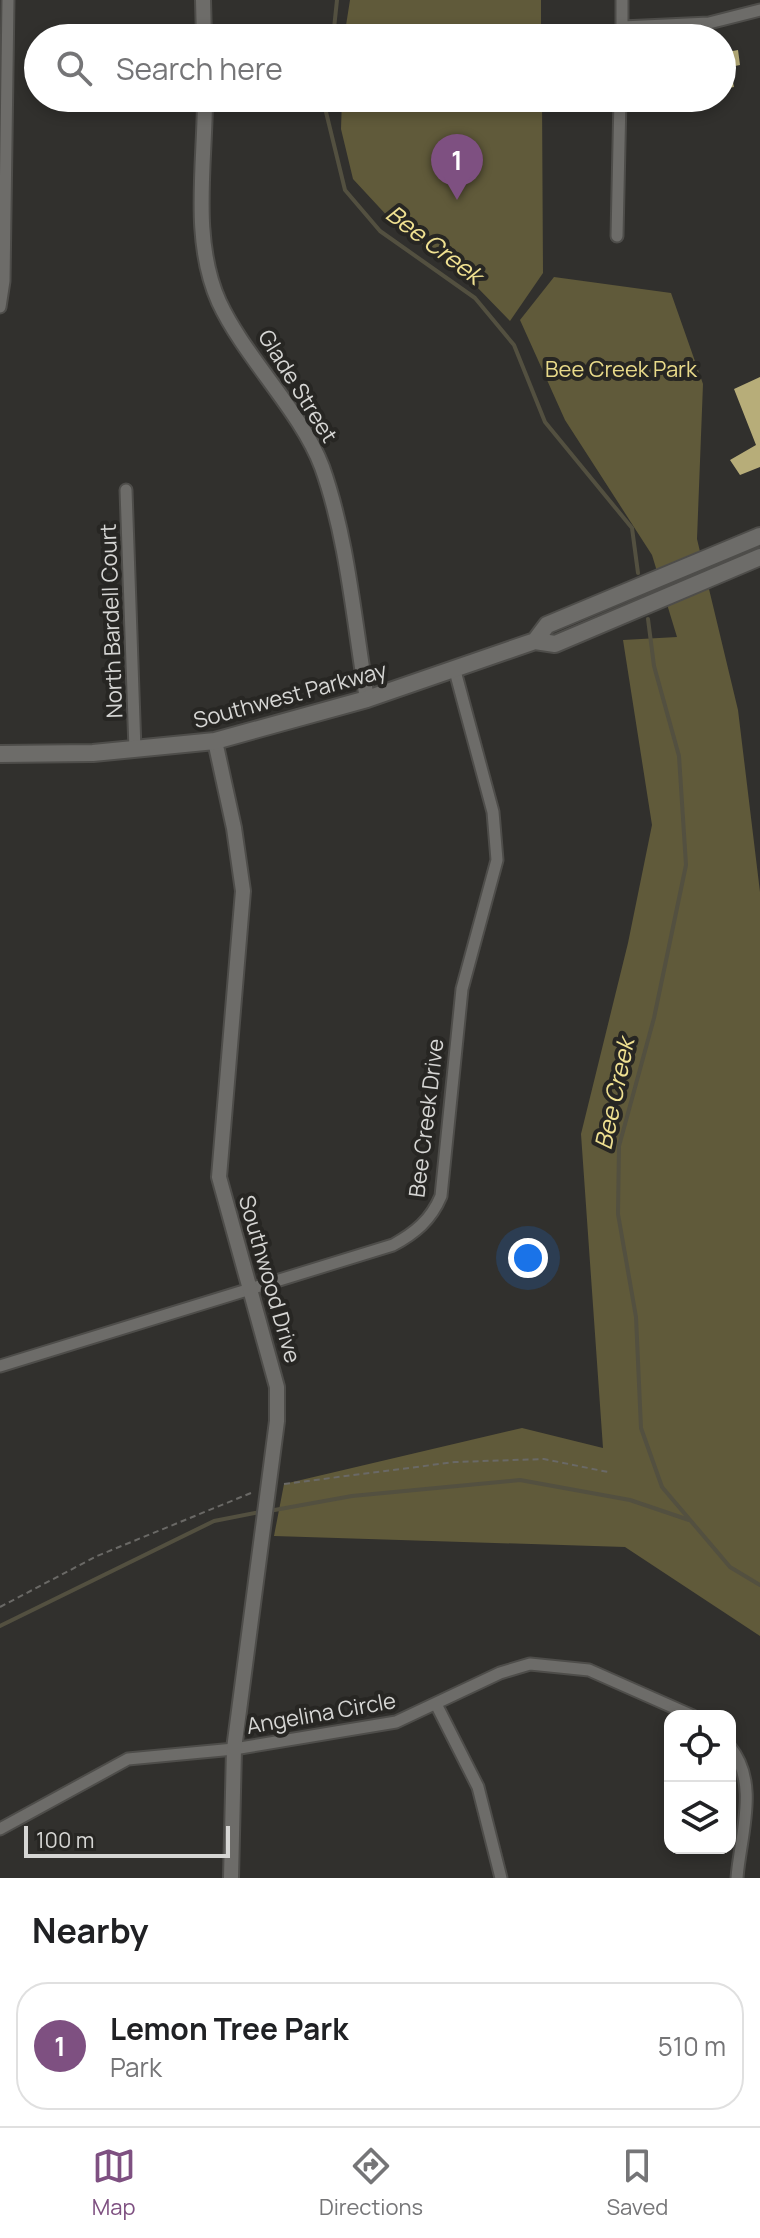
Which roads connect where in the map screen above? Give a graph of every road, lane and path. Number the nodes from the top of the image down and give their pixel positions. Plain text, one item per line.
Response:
1 (8, 0) edge
2 (203, 0) edge
3 (622, 0) edge
4 (760, 10) edge
5 (204, 24) edge
6 (622, 24) edge
7 (699, 24) edge
8 (205, 112) edge
9 (620, 112) edge
10 (617, 236) dead end
11 (0, 307) edge
12 (126, 490) dead end
13 (760, 536) edge
14 (760, 557) edge
15 (535, 641) junction
16 (455, 671) junction
17 (367, 699) junction
18 (215, 741) junction
19 (135, 750) junction
20 (0, 754) edge
21 (253, 1289) junction
22 (0, 1366) edge
23 (608, 1472) dead end
24 (284, 1484) dead end
25 (268, 1486) junction
26 (0, 1607) edge
27 (437, 1706) junction
28 (679, 1710) edge
29 (234, 1749) junction
30 (736, 1757) edge
31 (0, 1829) edge
32 (231, 1878) edge
33 (501, 1878) edge
34 (737, 1878) edge

1 - 11 street
2 - 5 street
3 - 6 street
4 - 7 street
8 - 17 street, Glade Street
9 - 10 street
12 - 19 street, North Bardell Court
13 - 15 main road, Southwest Parkway
14 - 15 main road, Southwest Parkway
15 - 16 main road, Southwest Parkway
16 - 17 main road, Southwest Parkway
16 - 21 street, Bee Creek Drive
17 - 18 main road, Southwest Parkway
18 - 19 main road, Southwest Parkway
18 - 21 street, Southwood Drive
19 - 20 main road, Southwest Parkway
21 - 22 street, Bee Creek Drive
21 - 25 street, Southwood Drive
23 - 24 path
25 - 26 path
25 - 29 street, Southwood Drive
27 - 28 street, Angelina Circle
27 - 29 street, Angelina Circle
27 - 33 street
29 - 31 street, Angelina Circle
29 - 32 street, Southwood Drive
30 - 34 street

